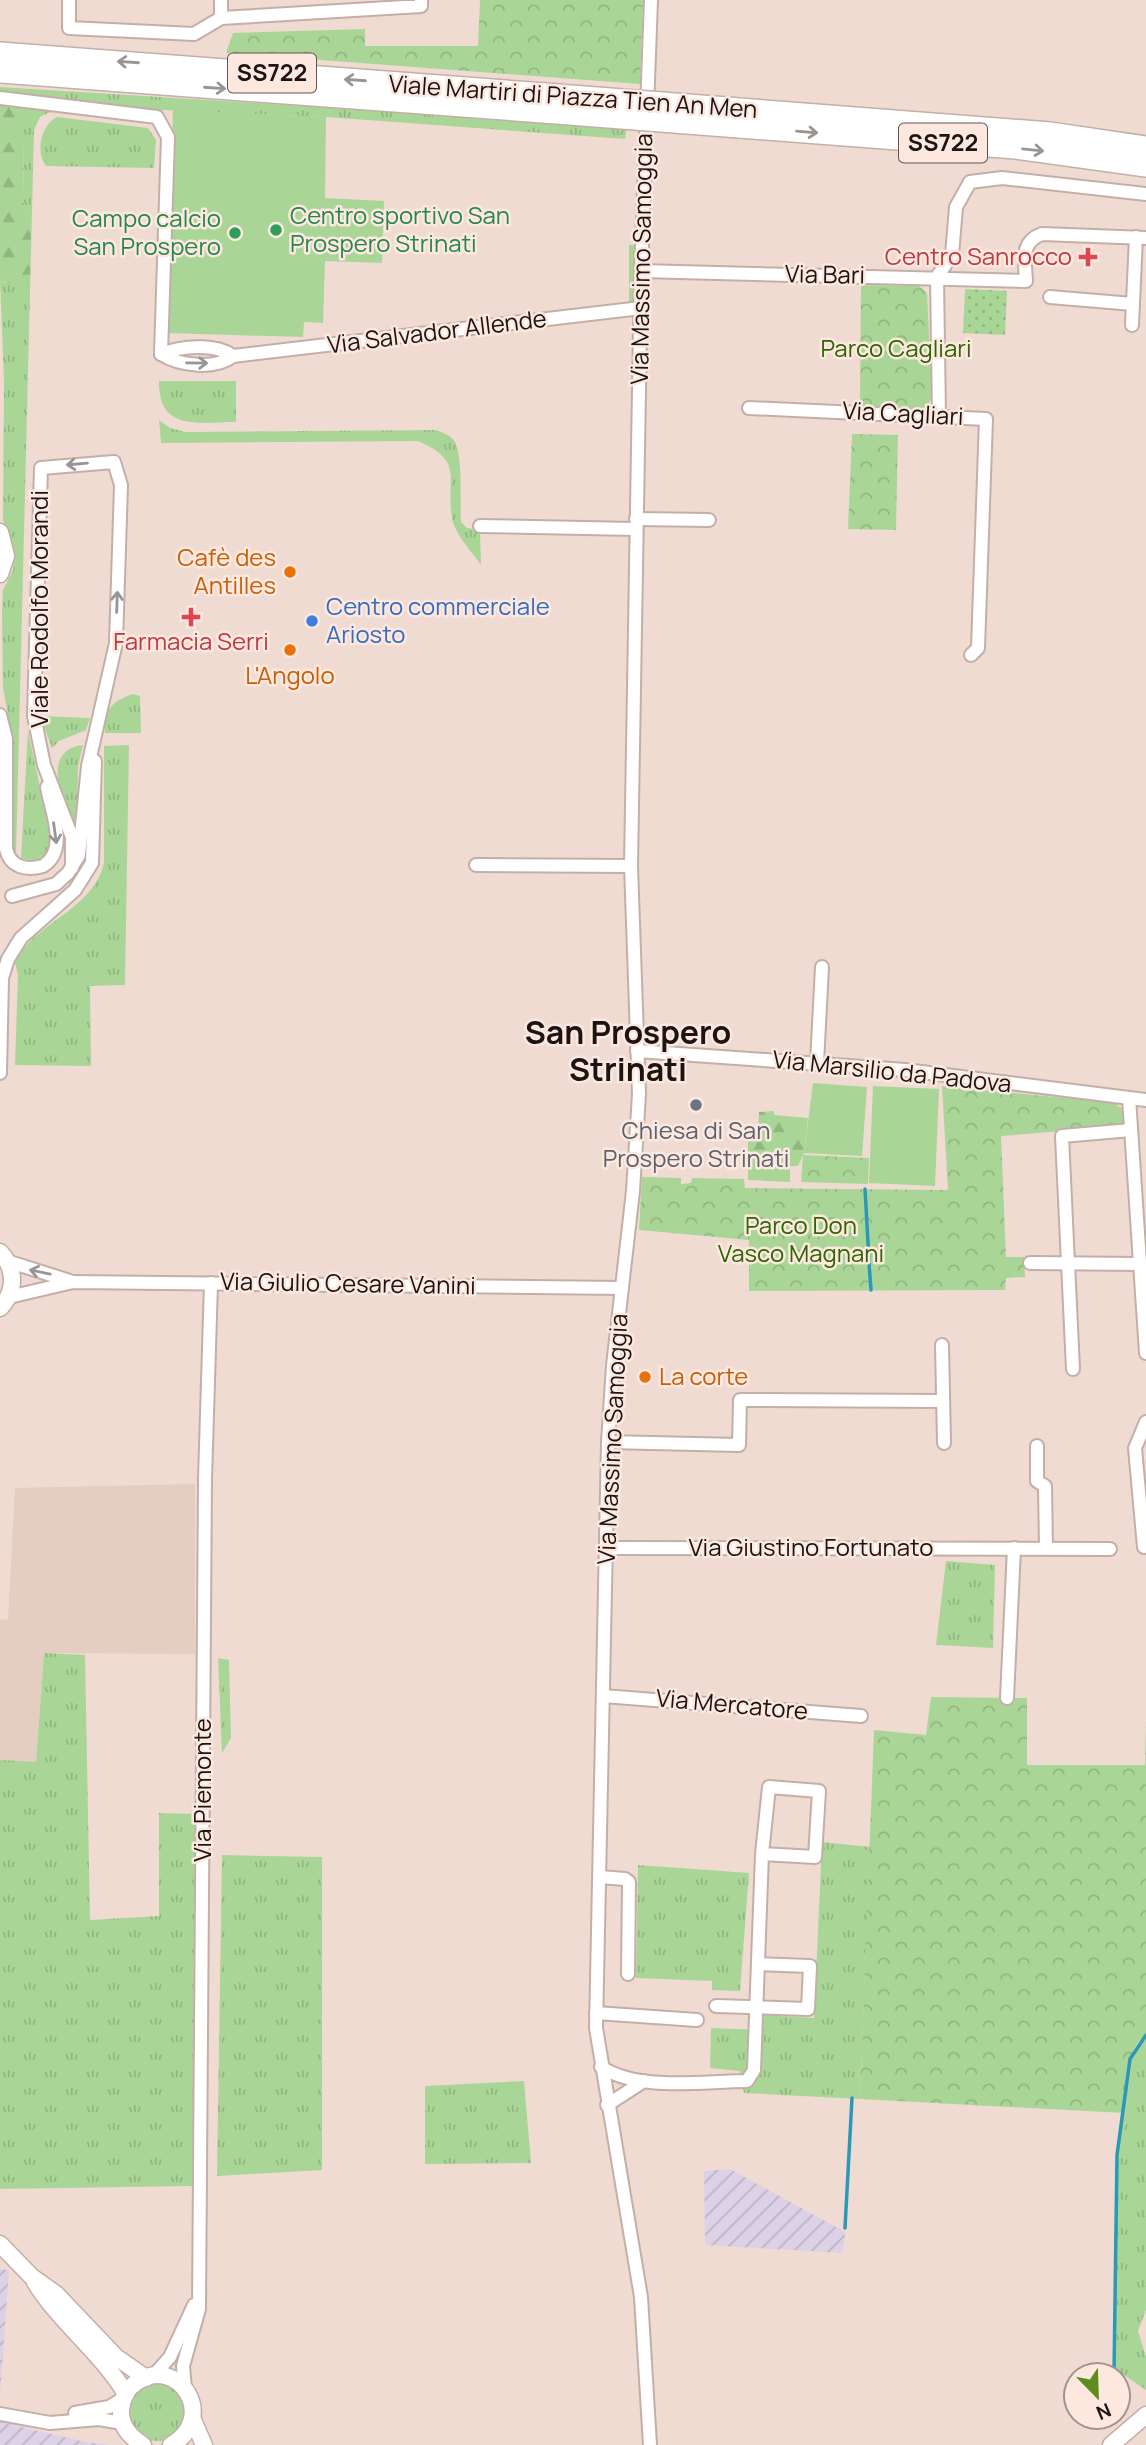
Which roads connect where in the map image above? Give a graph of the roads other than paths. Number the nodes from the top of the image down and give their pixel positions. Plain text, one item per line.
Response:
1 (69, 0) edge
2 (221, 0) edge
3 (421, 0) edge
4 (650, 0) edge
5 (319, 6) edge
6 (221, 18) junction
7 (0, 52) edge
8 (0, 72) edge
9 (0, 98) edge
10 (544, 103) junction
11 (739, 118) junction
12 (1146, 147) edge
13 (1146, 166) edge
14 (1146, 194) edge
15 (1141, 238) edge
16 (641, 271) junction
17 (937, 277) junction
18 (1050, 297) dead end
19 (1133, 304) junction
20 (641, 308) junction
21 (1132, 325) dead end
22 (749, 408) dead end
23 (939, 416) junction
24 (709, 520) dead end
25 (636, 524) junction
26 (480, 526) dead end
27 (0, 533) edge
28 (0, 575) edge
29 (971, 655) dead end
30 (0, 715) edge
31 (95, 736) junction
32 (44, 765) junction
33 (476, 865) dead end
34 (631, 866) junction
35 (72, 868) junction
36 (12, 896) dead end
37 (822, 967) dead end
38 (637, 1051) junction
39 (817, 1063) junction
40 (0, 1073) edge
41 (1129, 1098) junction
42 (1146, 1100) edge
43 (1131, 1130) junction
44 (4, 1257) edge
45 (1030, 1263) dead end
46 (1067, 1263) junction
47 (1140, 1264) junction
48 (73, 1282) junction
49 (211, 1283) junction
50 (622, 1288) junction
51 (5, 1303) edge
52 (942, 1345) dead end
53 (1146, 1353) edge
54 (1073, 1369) dead end
55 (943, 1401) junction
56 (1146, 1422) edge
57 (608, 1442) junction
58 (943, 1443) dead end
59 (1037, 1446) dead end
60 (1144, 1547) dead end
61 (607, 1548) junction
62 (1014, 1548) junction
63 (1046, 1548) junction
64 (1110, 1549) dead end
65 (603, 1696) junction
66 (1007, 1698) dead end
67 (861, 1716) dead end
68 (762, 1854) junction
69 (600, 1877) junction
70 (758, 1964) junction
71 (628, 1974) dead end
72 (716, 2006) dead end
73 (756, 2008) junction
74 (596, 2013) junction
75 (697, 2020) dead end
76 (601, 2067) junction
77 (644, 2081) junction
78 (607, 2105) junction
79 (0, 2244) edge
80 (32, 2277) junction
81 (197, 2298) junction
82 (150, 2377) junction
83 (185, 2388) junction
84 (125, 2396) junction
85 (0, 2414) edge
86 (1146, 2415) edge
87 (33, 2420) junction
88 (192, 2420) junction
89 (125, 2433) edge
90 (143, 2445) edge
91 (171, 2445) edge
92 (204, 2445) edge
93 (650, 2445) edge
94 (1111, 2445) edge

1 - 6 street
2 - 6 street
3 - 5 street
4 - 16 street, Via Massimo Samoggia
5 - 6 street
10 -> 7 highway, Viale Martiri di Piazza Tien An Men / SS722
8 -> 10 highway, Viale Martiri di Piazza Tien An Men / SS722
9 - 20 street, Via Salvador Allende
10 - 11 highway, Viale Martiri di Piazza Tien An Men / SS722, bridge
11 - 12 highway, Viale Martiri di Piazza Tien An Men / SS722
11 -> 13 highway, Viale Martiri di Piazza Tien An Men / SS722
14 - 17 street
15 - 17 street, Via Bari
15 - 19 street
16 - 17 street, Via Bari
16 - 20 street, Via Massimo Samoggia
17 - 23 street
18 - 19 street
19 - 21 street
20 - 25 street, Via Massimo Samoggia
22 - 23 street, Via Cagliari
23 - 29 street, Via Cagliari
24 - 25 street
25 - 26 street
25 - 34 street, Via Massimo Samoggia
27 - 28 street, Viale Rodolfo Morandi
32 -> 30 street, Viale Rodolfo Morandi
31 -> 32 street, Viale Rodolfo Morandi
31 - 35 street, Viale Rodolfo Morandi
31 - 40 street, Viale Rodolfo Morandi
32 - 35 street, Viale Rodolfo Morandi
33 - 34 street
34 - 38 street, Via Massimo Samoggia
35 - 36 street
37 - 39 street
38 - 39 street, Via Marsilio da Padova
38 - 50 street, Via Massimo Samoggia
39 - 41 street, Via Marsilio da Padova
41 - 42 street, Via Marsilio da Padova
41 - 43 street
43 - 46 street
43 - 47 street
48 -> 44 street, Via Giulio Cesare Vanini
44 - 51 street
45 - 46 street
46 - 47 street
46 - 54 street
47 - 53 street
48 - 49 street, Via Giulio Cesare Vanini
48 - 51 street, Via Giulio Cesare Vanini
49 - 50 street, Via Giulio Cesare Vanini
49 - 81 street, Via Piemonte
50 - 57 street, Via Massimo Samoggia
52 - 55 street
55 - 57 street
55 - 58 street
56 - 60 street
57 - 61 street, Via Massimo Samoggia
59 - 63 street
61 - 62 street, Via Giustino Fortunato
61 - 65 street, Via Massimo Samoggia
62 - 63 street, Via Giustino Fortunato
62 - 66 street
63 - 64 street, Via Giustino Fortunato
65 - 67 street, Via Mercatore
65 - 69 street, Via Massimo Samoggia
68 - 68 street
68 - 70 street
69 - 71 street
69 - 74 street, Via Massimo Samoggia
70 - 73 street
70 - 73 street
72 - 73 street
73 - 77 street
74 - 75 street
74 - 76 street, Via Massimo Samoggia
76 - 77 street
76 - 78 street, Via Massimo Samoggia
77 - 78 street
78 - 93 street, Via Massimo Samoggia
79 - 80 street
80 - 82 street
80 - 84 street
81 - 82 street, Via Piemonte
81 - 83 street, Via Piemonte
82 - 83 street
82 - 84 street
83 - 88 street
84 - 87 street
84 - 89 street
85 - 87 street
86 - 94 street
87 - 89 street
88 - 91 street
88 - 92 street
89 - 90 street

